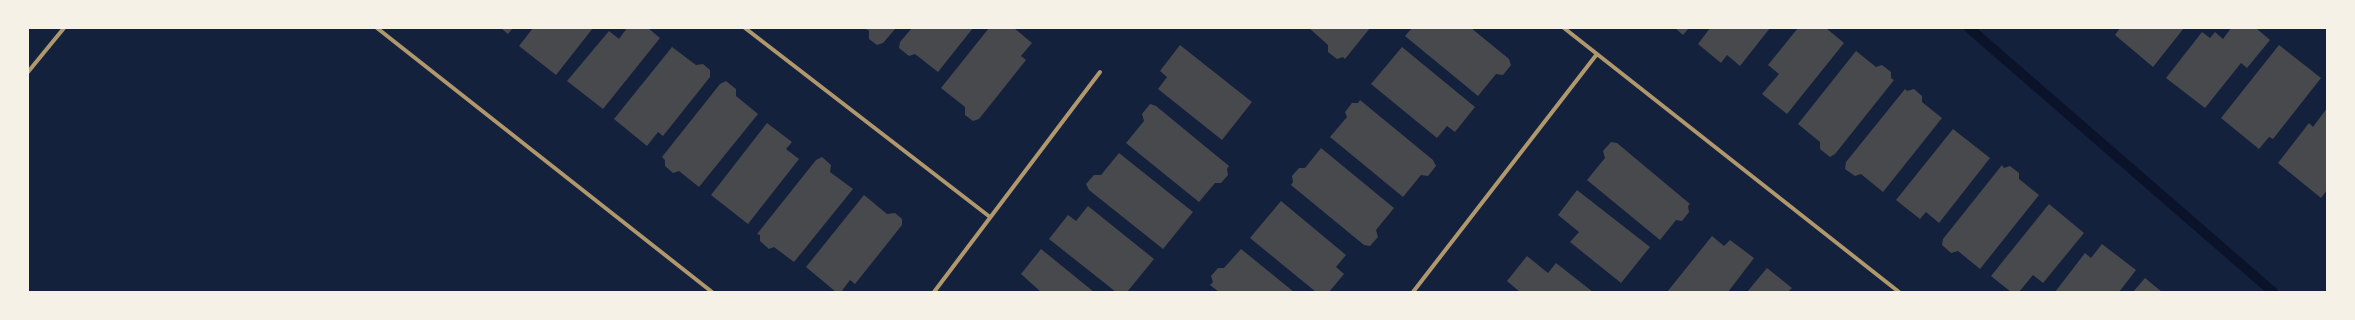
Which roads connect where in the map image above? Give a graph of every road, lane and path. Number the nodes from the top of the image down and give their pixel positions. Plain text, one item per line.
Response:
1 (64, 28) edge
2 (377, 28) edge
3 (746, 28) edge
4 (1564, 28) edge
5 (1597, 54) junction
6 (28, 72) edge
7 (1100, 72) dead end
8 (990, 217) junction
9 (712, 292) edge
10 (934, 292) edge
11 (1413, 292) edge
12 (1899, 292) edge

1 - 6 street
2 - 9 street
3 - 8 street
4 - 5 street
5 - 11 street
5 - 12 street
7 - 8 street
8 - 10 street

